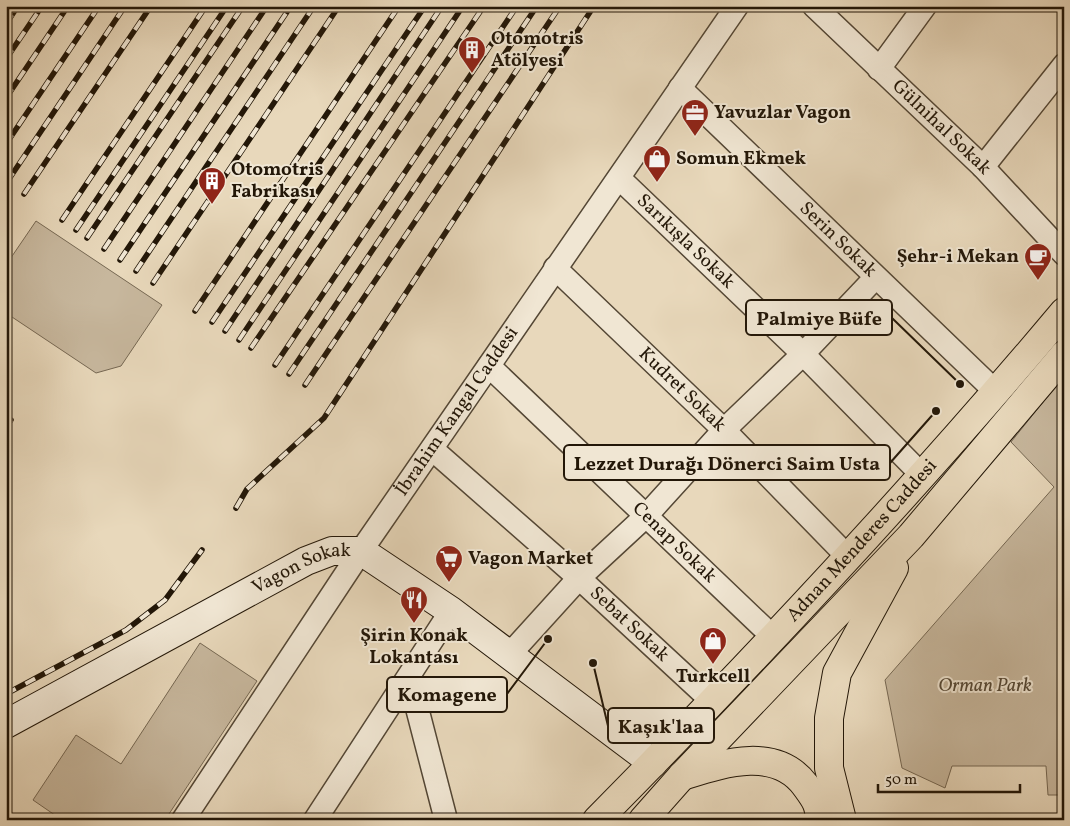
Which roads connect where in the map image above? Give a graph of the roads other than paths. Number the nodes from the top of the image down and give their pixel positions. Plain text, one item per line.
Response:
1 (737, 6) edge
2 (814, 6) edge
3 (926, 6) edge
4 (1064, 65) edge
5 (879, 69) junction
6 (680, 88) junction
7 (983, 167) junction
8 (619, 178) junction
9 (1064, 254) edge
10 (555, 268) junction
11 (875, 278) junction
12 (1064, 312) edge
13 (803, 354) junction
14 (1064, 355) edge
15 (489, 366) junction
16 (996, 392) junction
17 (724, 430) junction
18 (432, 448) junction
19 (923, 476) junction
20 (646, 516) junction
21 (911, 536) junction
22 (361, 551) junction
23 (849, 558) junction
24 (579, 578) junction
25 (451, 611) junction
26 (773, 637) junction
27 (510, 654) junction
28 (409, 677) junction
29 (712, 701) junction
30 (6, 724) edge
31 (653, 763) junction
32 (681, 777) junction
33 (183, 820) edge
34 (315, 820) edge
35 (446, 820) edge
36 (597, 820) edge
37 (643, 820) edge
38 (820, 820) edge
39 (842, 820) edge

1 - 6 street, İbrahim Kangal Caddesi
2 - 5 street, Gülnihal Sokak
3 - 5 street
4 - 7 street
5 - 7 street, Gülnihal Sokak
6 - 8 street, İbrahim Kangal Caddesi
6 - 11 street, Serin Sokak
7 - 9 street, Gülnihal Sokak
8 - 10 street, İbrahim Kangal Caddesi
8 - 13 street, Sarıkışla Sokak
10 - 15 street, İbrahim Kangal Caddesi
10 - 17 street, Kudret Sokak
11 - 13 street
11 - 16 street, Serin Sokak
12 - 16 main road, Adnan Menderes Caddesi
13 - 17 street
13 - 19 street, Sarıkışla Sokak
14 - 21 main road, Adnan Menderes Caddesi
15 - 18 street, İbrahim Kangal Caddesi
15 - 20 street, Cenap Sokak
16 - 19 main road, Adnan Menderes Caddesi
17 - 20 street
17 - 23 street, Kudret Sokak
18 - 22 street, İbrahim Kangal Caddesi
18 - 24 street, Sebat Sokak
19 - 23 main road, Adnan Menderes Caddesi
20 - 24 street
20 - 26 street, Cenap Sokak
21 - 32 main road, Adnan Menderes Caddesi
21 - 39 main road
22 - 25 main road, Vagon Sokak
22 - 30 main road, Vagon Sokak
22 - 33 street, İbrahim Kangal Caddesi
23 - 26 main road, Adnan Menderes Caddesi
24 - 27 street
24 - 29 street, Sebat Sokak
25 - 27 main road, Vagon Sokak
25 - 28 street
26 - 29 main road, Adnan Menderes Caddesi
27 - 31 main road, Vagon Sokak
28 - 34 street
28 - 35 street
29 - 31 main road, Adnan Menderes Caddesi
31 - 36 main road, Adnan Menderes Caddesi
32 - 37 main road, Adnan Menderes Caddesi
32 - 38 main road

